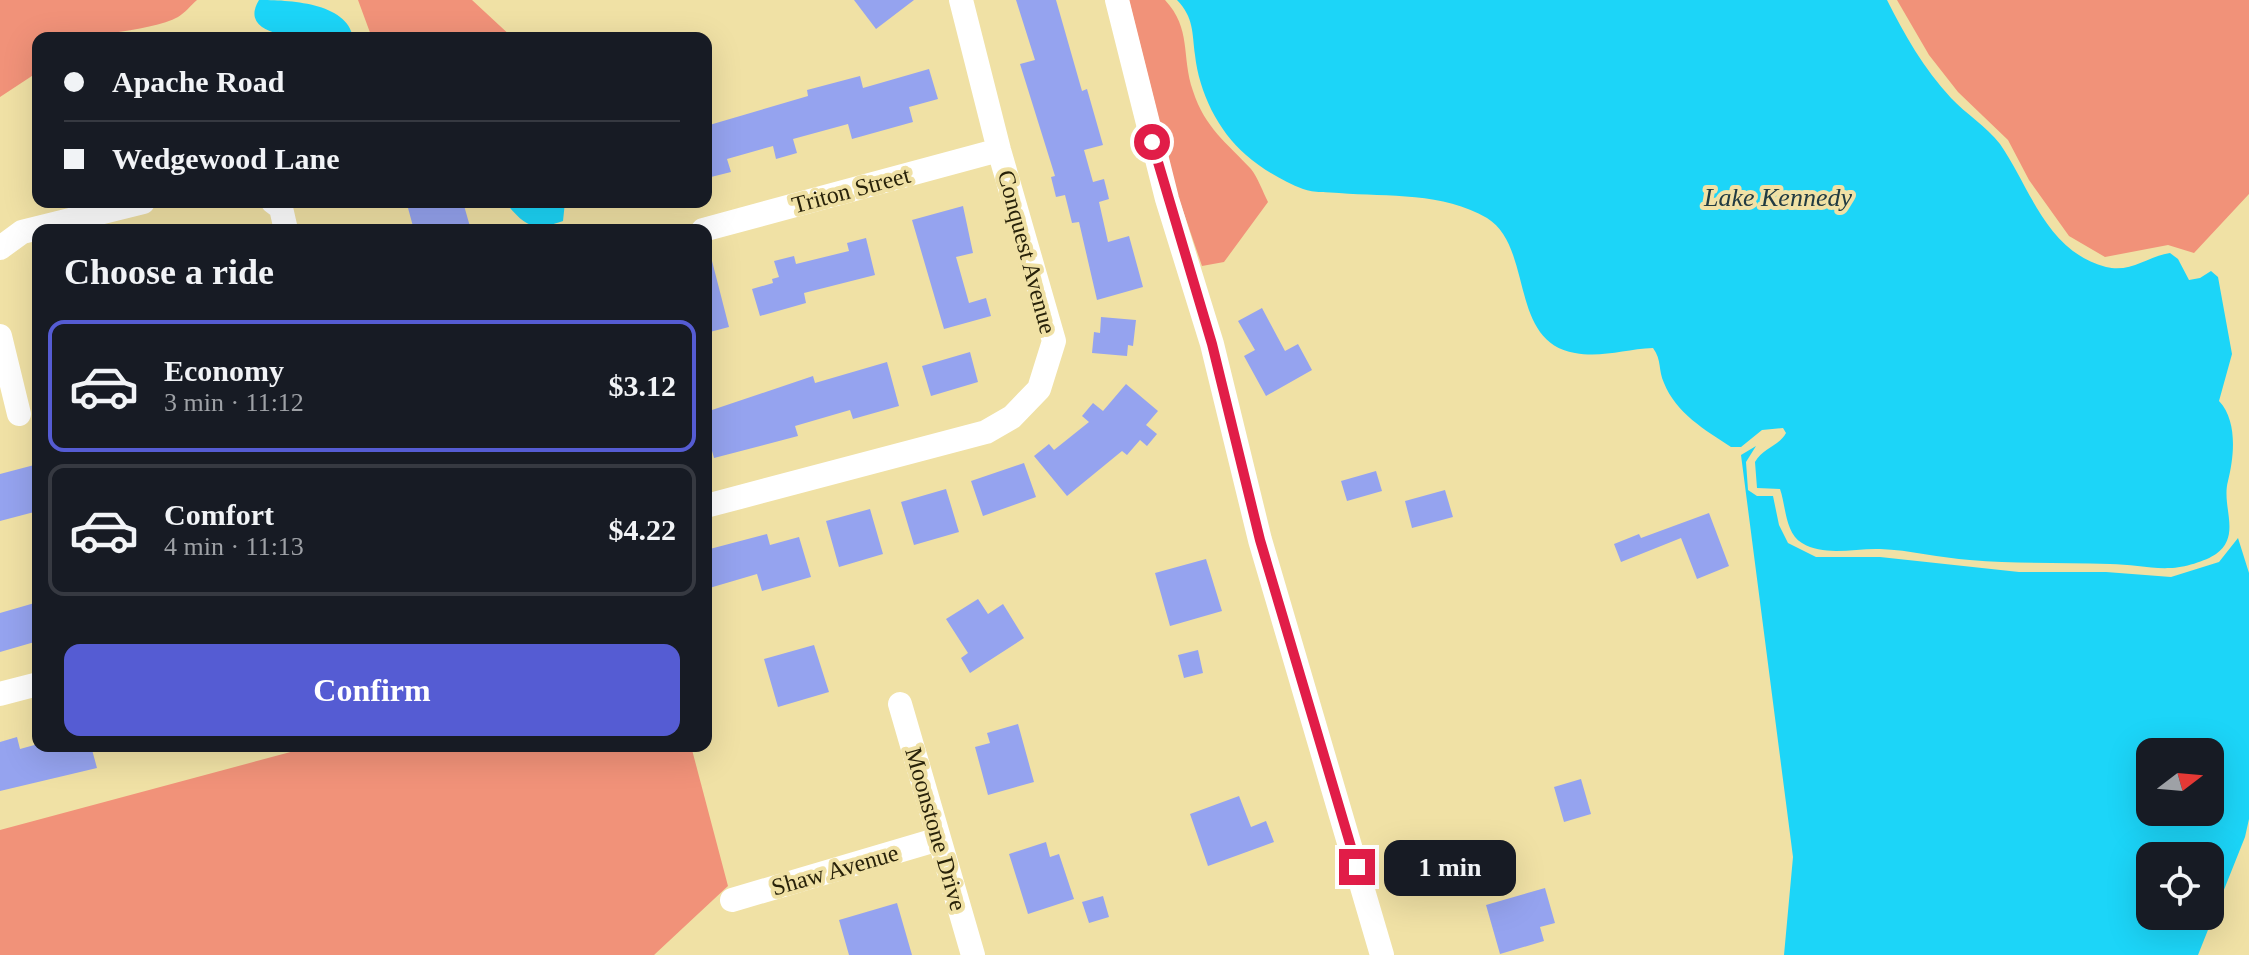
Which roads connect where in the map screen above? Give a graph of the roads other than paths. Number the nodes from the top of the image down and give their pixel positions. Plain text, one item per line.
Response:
1 (961, 0) edge
2 (1117, 0) edge
3 (999, 150) junction
4 (119, 208) edge
5 (54, 224) edge
6 (712, 228) edge
7 (32, 230) edge
8 (0, 248) edge
9 (0, 336) edge
10 (19, 415) edge
11 (712, 504) edge
12 (32, 686) edge
13 (0, 694) edge
14 (900, 704) dead end
15 (939, 839) junction
16 (732, 900) dead end
17 (973, 955) edge
18 (1382, 955) edge

1 - 3 street, Conquest Avenue
2 - 18 street
3 - 6 street, Triton Street
3 - 11 street, Conquest Avenue
4 - 5 street
7 - 8 street
9 - 10 street
12 - 13 street
14 - 15 street, Moonstone Drive
15 - 16 street, Shaw Avenue
15 - 17 street, Moonstone Drive

